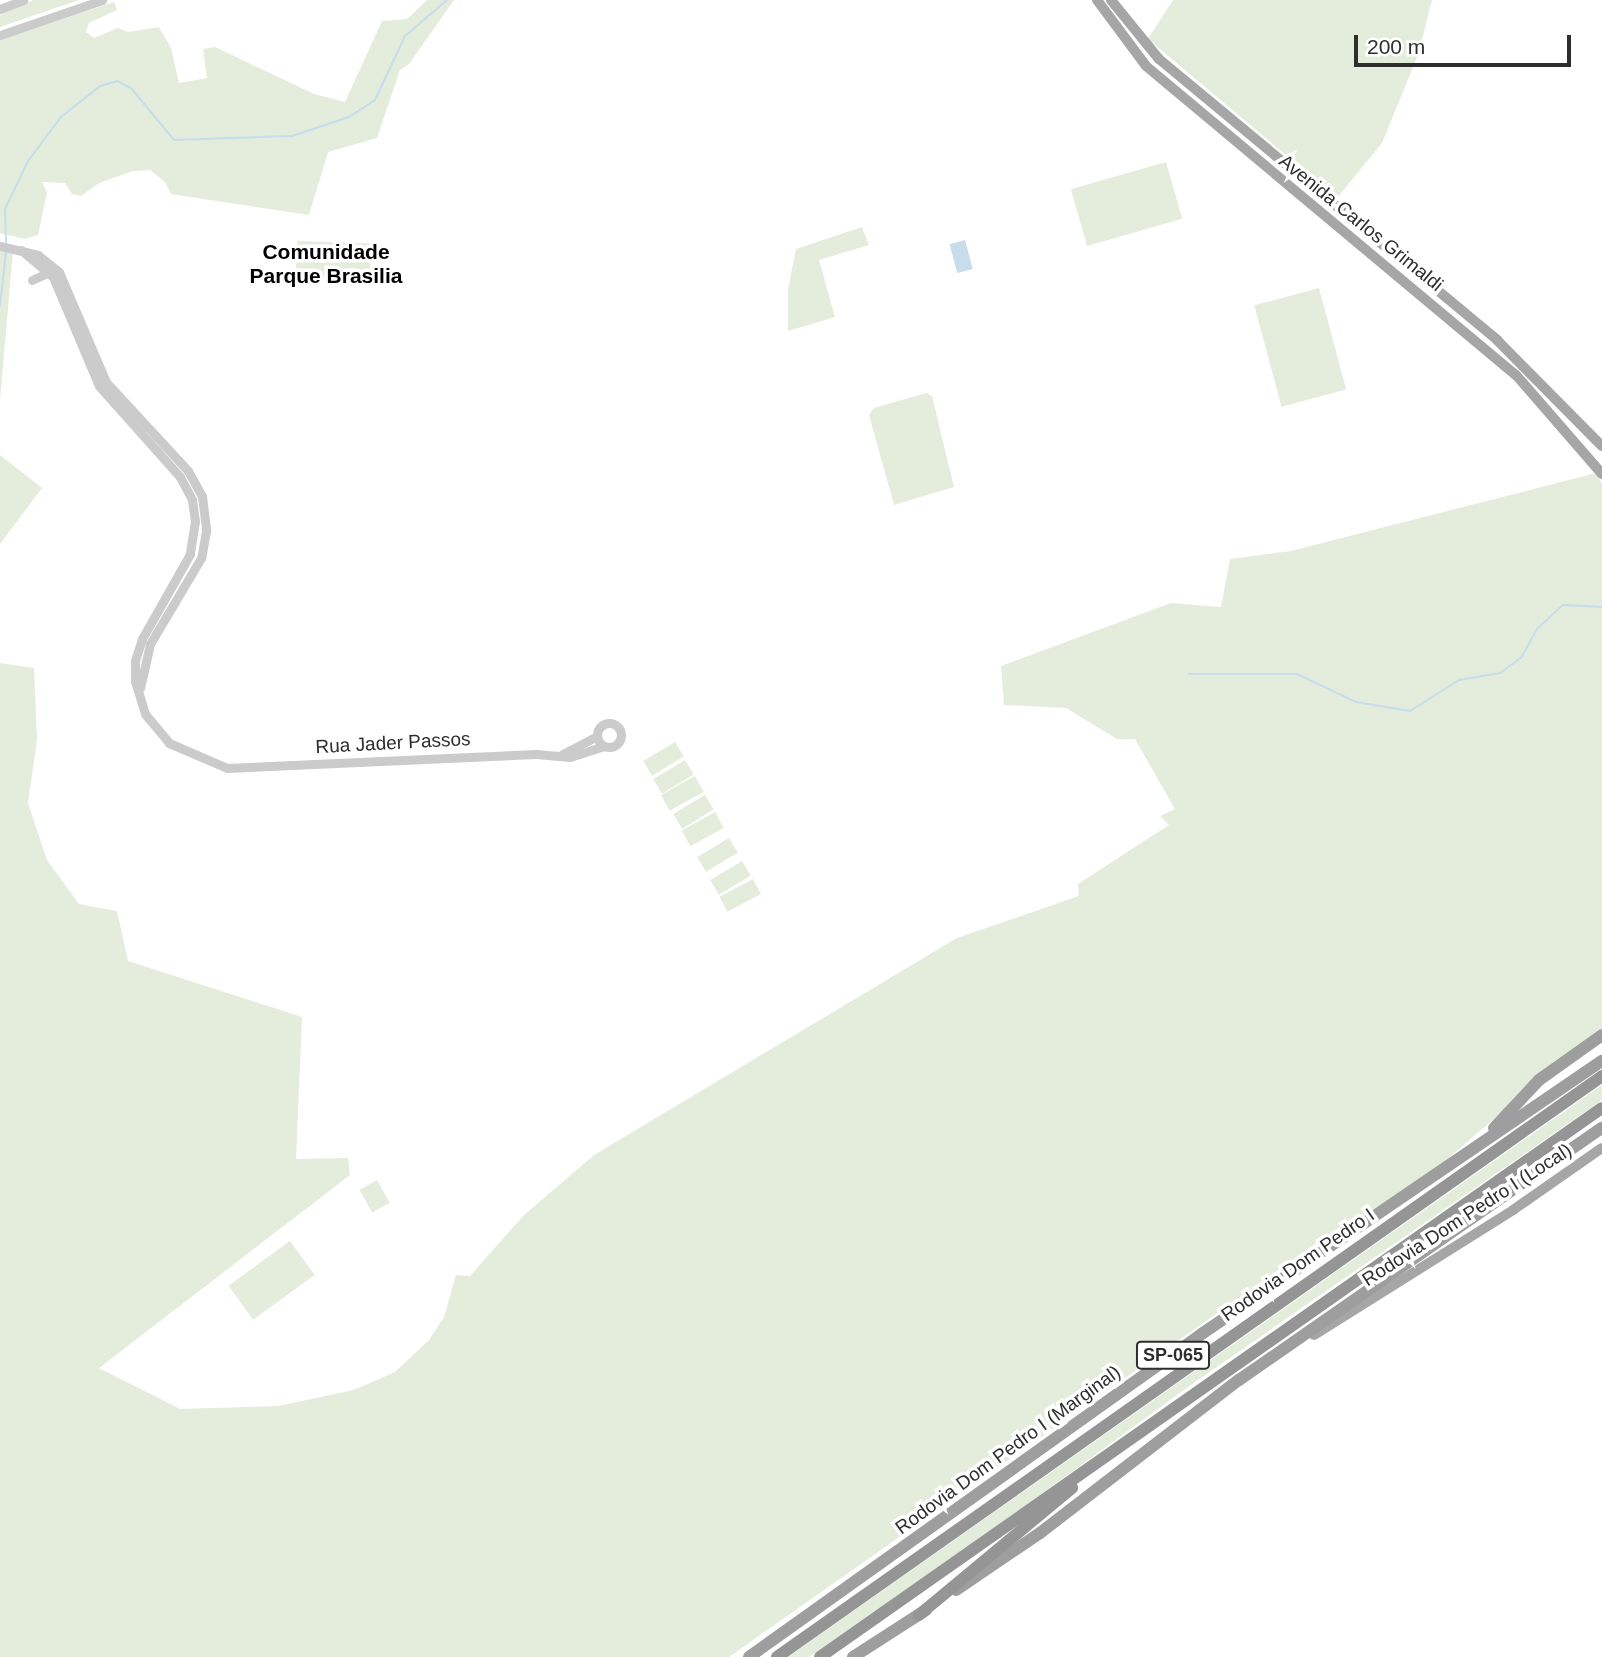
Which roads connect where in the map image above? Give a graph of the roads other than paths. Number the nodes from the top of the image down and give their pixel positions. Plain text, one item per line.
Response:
1 (23, 0) edge
2 (102, 0) edge
3 (1097, 0) edge
4 (1111, 0) edge
5 (0, 9) edge
6 (0, 35) edge
7 (0, 246) edge
8 (19, 250) junction
9 (1390, 270) junction
10 (49, 272) junction
11 (32, 280) dead end
12 (1427, 282) junction
13 (1460, 309) junction
14 (1444, 314) junction
15 (1602, 446) edge
16 (1602, 474) edge
17 (140, 700) junction
18 (597, 736) junction
19 (603, 746) junction
20 (559, 755) junction
21 (1602, 1035) edge
22 (1602, 1061) edge
23 (1602, 1076) edge
24 (1602, 1108) edge
25 (1602, 1128) edge
26 (1602, 1147) edge
27 (1417, 1185) junction
28 (1239, 1381) junction
29 (1133, 1435) junction
30 (919, 1615) junction
31 (749, 1657) edge
32 (777, 1657) edge
33 (820, 1657) edge
34 (853, 1657) edge

1 - 5 street
2 - 6 street
3 - 9 main road, Avenida Carlos Grimaldi
4 - 12 main road, Avenida Carlos Grimaldi
7 - 8 street
8 - 10 street
8 - 17 street
9 - 12 main road
9 - 14 main road, Avenida Carlos Grimaldi
10 - 11 street
10 - 17 street
12 - 13 main road, Avenida Carlos Grimaldi
13 - 14 main road
13 - 15 main road, Avenida Carlos Grimaldi
14 - 16 main road, Avenida Carlos Grimaldi
17 - 20 street, Rua Jader Passos
18 - 19 street
18 - 19 street
18 - 20 street, Rua Jader Passos
19 - 20 street, Rua Jader Passos
21 - 27 highway
22 - 27 highway, Rodovia Dom Pedro I (Marginal) / SP-065
23 - 32 highway, Rodovia Dom Pedro I / SP-065
24 - 29 highway, SP-065
25 - 28 highway, SP-065
26 - 28 main road, Rodovia Dom Pedro I (Local)
27 - 31 highway, Rodovia Dom Pedro I (Marginal) / SP-065
28 - 30 highway, SP-065
29 - 30 highway
29 - 33 highway, SP-065
30 - 34 highway, SP-065

